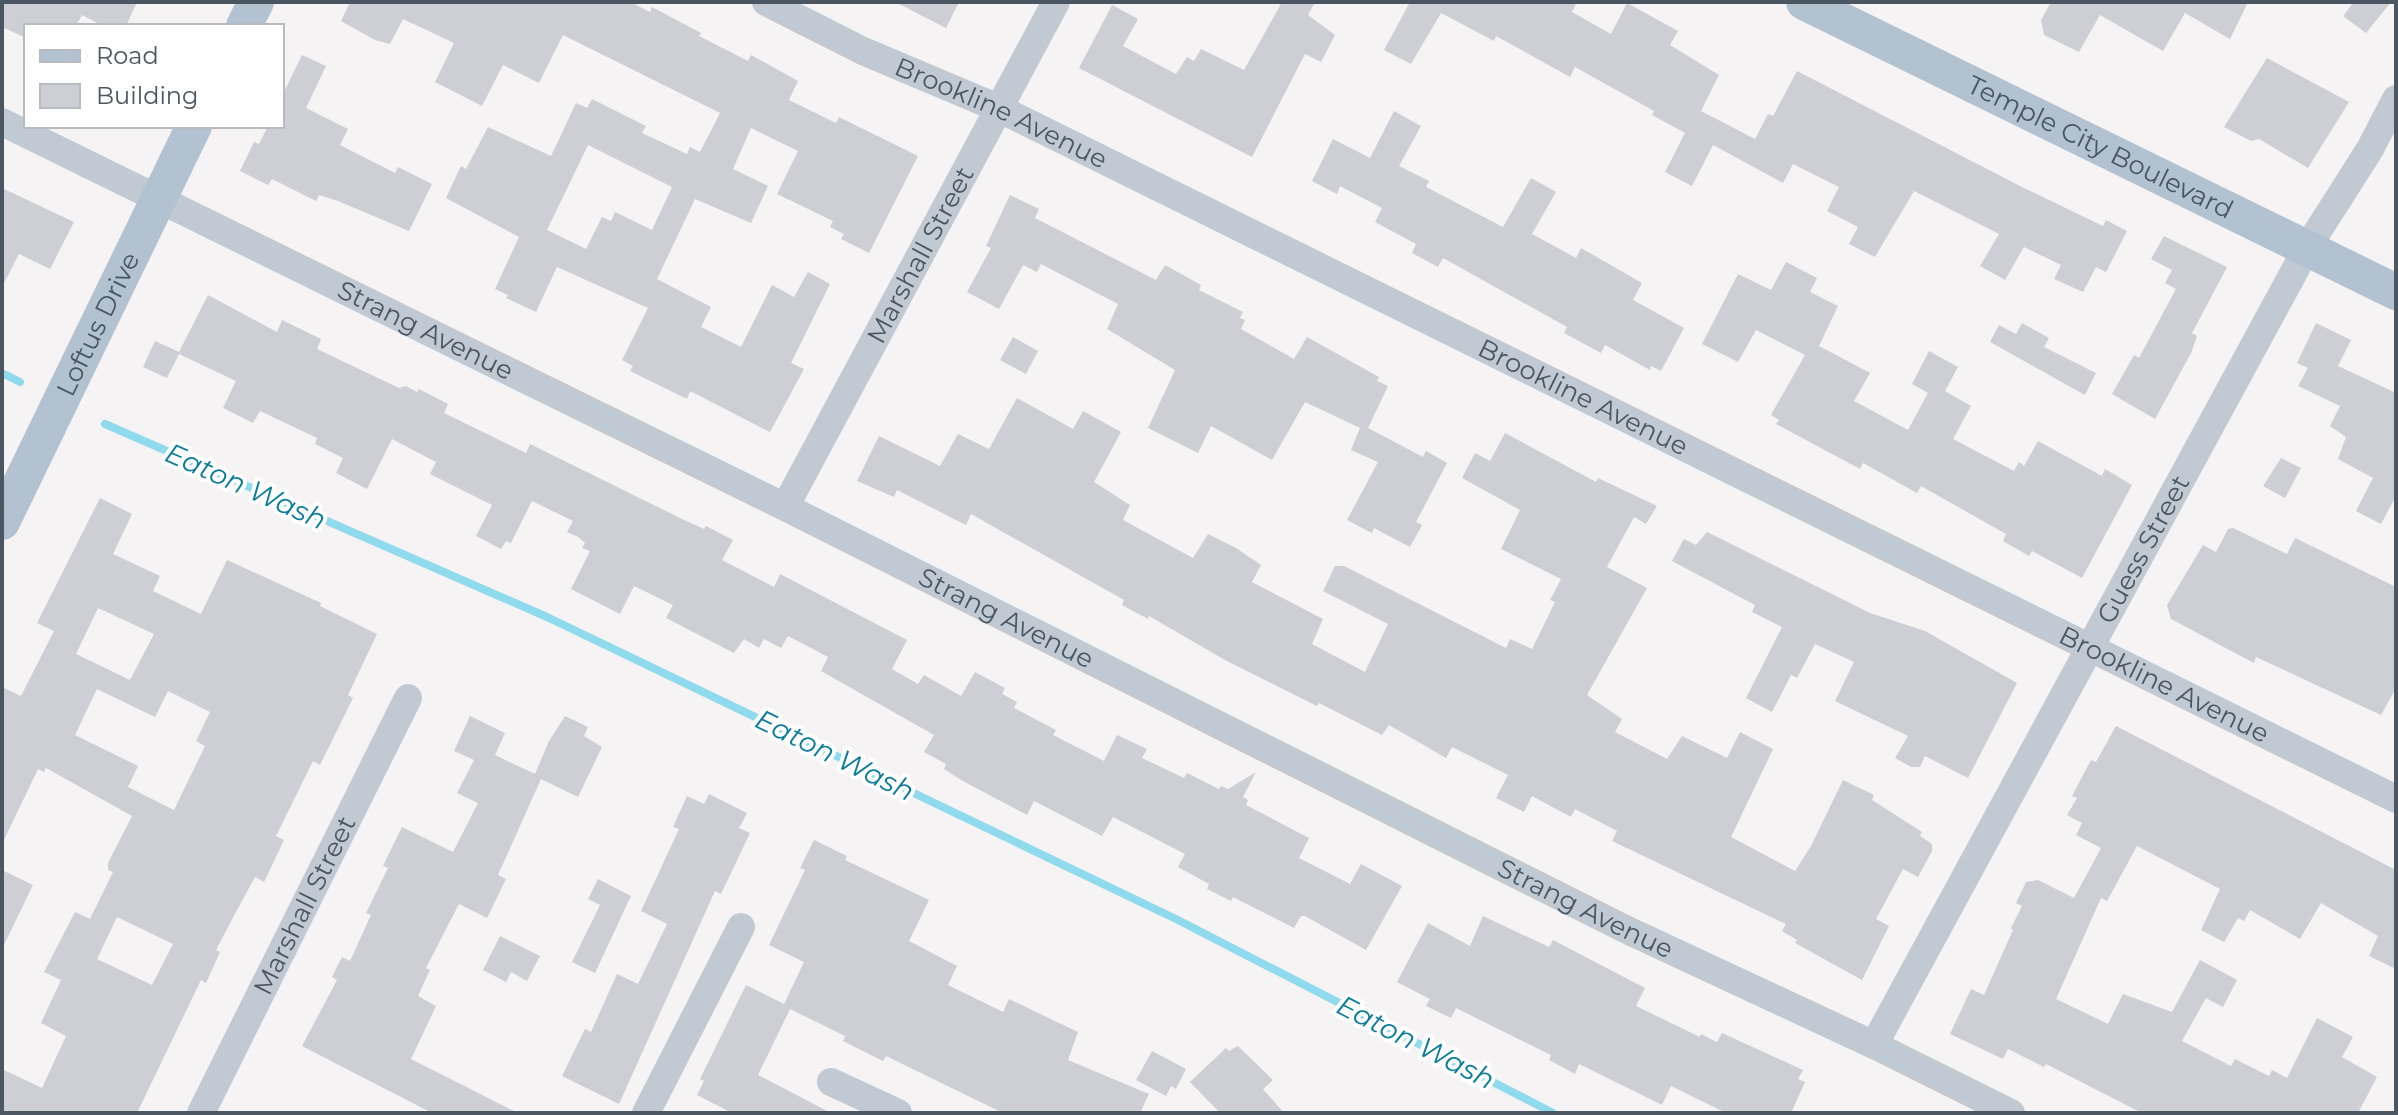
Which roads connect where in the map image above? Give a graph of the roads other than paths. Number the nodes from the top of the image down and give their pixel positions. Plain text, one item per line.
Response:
1 (256, 2) edge
2 (766, 2) edge
3 (1056, 2) edge
4 (1804, 2) edge
5 (245, 24) edge
6 (2396, 99) edge
7 (998, 108) junction
8 (2, 122) edge
9 (193, 128) edge
10 (158, 200) junction
11 (2307, 248) junction
12 (2396, 292) edge
13 (785, 507) junction
14 (2, 522) edge
15 (2091, 648) junction
16 (408, 698) dead end
17 (2396, 799) edge
18 (741, 927) dead end
19 (1874, 1045) junction
20 (831, 1082) dead end
21 (201, 1113) edge
22 (646, 1113) edge
23 (898, 1113) edge
24 (2011, 1113) edge

1 - 5 main road
2 - 7 street, Brookline Avenue
3 - 7 street, Marshall Street
4 - 11 main road, Temple City Boulevard
6 - 11 street, Guess Street
7 - 13 street, Marshall Street
7 - 15 street, Brookline Avenue
8 - 10 street, Strang Avenue
9 - 10 main road, Loftus Drive
10 - 13 street, Strang Avenue
10 - 14 main road, Loftus Drive
11 - 12 main road, Temple City Boulevard
11 - 15 street, Guess Street
13 - 19 street, Strang Avenue
15 - 17 street, Brookline Avenue
15 - 19 street, Guess Street
16 - 21 street, Marshall Street
18 - 22 street
19 - 24 street, Strang Avenue
20 - 23 street

